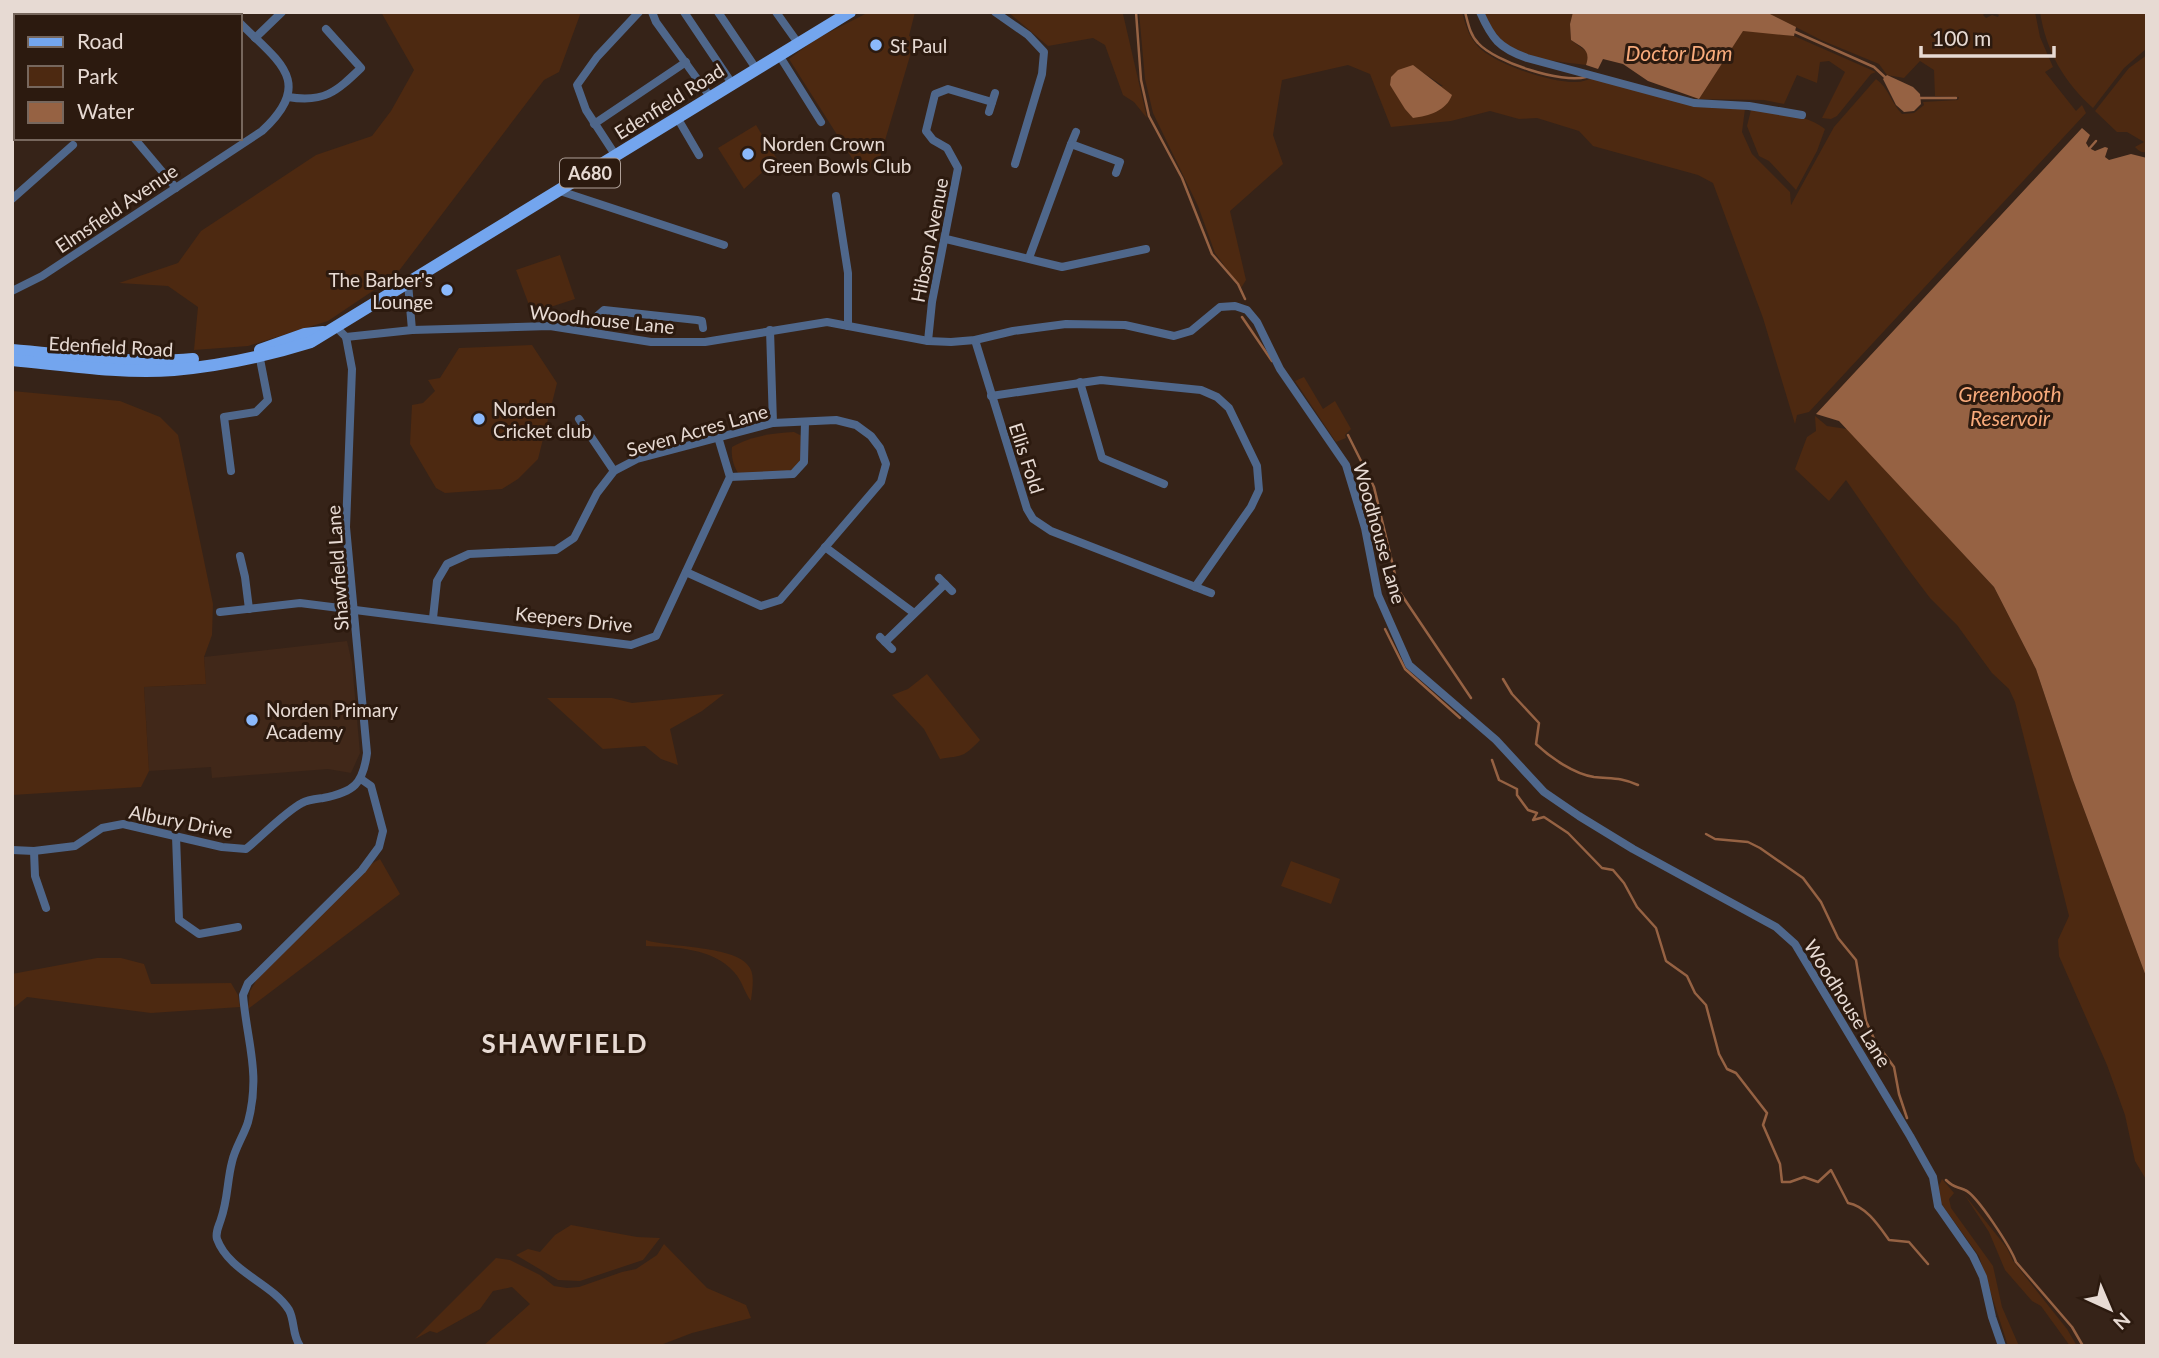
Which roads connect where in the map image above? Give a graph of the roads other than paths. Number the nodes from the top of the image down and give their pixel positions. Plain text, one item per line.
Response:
1 (282, 12) edge
2 (639, 12) edge
3 (652, 12) edge
4 (684, 12) edge
5 (718, 12) edge
6 (776, 12) edge
7 (995, 12) edge
8 (1480, 12) edge
9 (843, 14) edge
10 (242, 25) edge
11 (326, 29) dead end
12 (254, 38) junction
13 (798, 43) junction
14 (779, 55) junction
15 (686, 62) junction
16 (757, 70) junction
17 (733, 85) junction
18 (288, 97) junction
19 (711, 98) junction
20 (989, 112) dead end
21 (1802, 115) dead end
22 (678, 119) junction
23 (821, 122) dead end
24 (594, 124) junction
25 (1076, 132) dead end
26 (136, 140) edge
27 (1071, 144) junction
28 (73, 145) dead end
29 (699, 155) dead end
30 (616, 156) junction
31 (1015, 164) dead end
32 (1116, 173) dead end
33 (176, 188) junction
34 (560, 191) junction
35 (836, 195) dead end
36 (12, 199) edge
37 (946, 239) junction
38 (724, 244) dead end
39 (1147, 250) dead end
40 (1029, 258) junction
41 (408, 282) junction
42 (12, 291) edge
43 (848, 326) junction
44 (703, 328) dead end
45 (332, 329) junction
46 (412, 330) junction
47 (770, 330) junction
48 (592, 332) junction
49 (346, 337) junction
50 (975, 340) junction
51 (928, 341) junction
52 (12, 350) edge
53 (259, 354) junction
54 (12, 360) edge
55 (1080, 382) junction
56 (991, 396) junction
57 (579, 419) dead end
58 (805, 422) junction
59 (773, 423) junction
60 (718, 436) junction
61 (231, 471) dead end
62 (614, 471) junction
63 (1160, 471) dead end
64 (730, 477) junction
65 (825, 547) junction
66 (240, 556) dead end
67 (686, 572) junction
68 (945, 584) dead end
69 (1195, 587) junction
70 (1211, 593) dead end
71 (249, 609) junction
72 (354, 609) junction
73 (220, 612) dead end
74 (914, 613) junction
75 (433, 618) junction
76 (886, 642) dead end
77 (363, 775) junction
78 (176, 836) junction
79 (12, 850) edge
80 (34, 851) junction
81 (46, 908) dead end
82 (238, 927) dead end
83 (300, 1346) edge
84 (2002, 1346) edge

1 - 12 street
2 - 24 street
3 - 15 street
4 - 17 street
5 - 16 street
6 - 13 street
7 - 31 street
8 - 21 street
9 - 13 main road, Edenfield Road / A680
10 - 12 street
11 - 18 street
12 - 18 street
13 - 14 main road, Edenfield Road / A680
14 - 16 main road, Edenfield Road / A680
14 - 23 street
15 - 19 street
15 - 24 street
16 - 17 main road, Edenfield Road / A680
17 - 19 main road, Edenfield Road / A680
18 - 33 street, Elmsfield Avenue
19 - 22 main road, Edenfield Road / A680
20 - 37 street, Hibson Avenue
22 - 29 street
22 - 30 main road, Edenfield Road / A680
24 - 30 street
25 - 27 street
26 - 33 street
27 - 32 street
27 - 40 street
28 - 36 street
30 - 34 main road, Edenfield Road / A680
33 - 42 street, Elmsfield Avenue
34 - 38 street
34 - 41 main road, Edenfield Road / A680
35 - 43 street
37 - 40 street
37 - 51 street, Hibson Avenue
39 - 40 street
41 - 45 main road, Edenfield Road / A680
41 - 46 street
43 - 47 street, Woodhouse Lane
43 - 51 street, Woodhouse Lane
44 - 48 street
45 - 49 street
45 - 53 main road, Edenfield Road / A680
46 - 48 street, Woodhouse Lane
46 - 49 street, Woodhouse Lane
47 - 48 street, Woodhouse Lane
47 - 59 street
49 - 72 street, Shawfield Lane
50 - 51 street, Woodhouse Lane
50 - 56 street, Ellis Fold
50 - 84 street, Woodhouse Lane
52 - 53 main road, Edenfield Road / A680
53 - 54 main road, Edenfield Road / A680
53 - 61 street
55 - 56 street
55 - 63 street
55 - 69 street
56 - 69 street, Ellis Fold
57 - 62 street
58 - 59 street, Seven Acres Lane
58 - 64 street
58 - 65 street, Seven Acres Lane
59 - 60 street, Seven Acres Lane
60 - 62 street, Seven Acres Lane
60 - 64 street
62 - 75 street, Seven Acres Lane
64 - 67 street, Keepers Drive
65 - 67 street, Seven Acres Lane
65 - 74 street
66 - 71 street
67 - 75 street, Keepers Drive
68 - 74 street
69 - 70 street, Ellis Fold
71 - 72 street, Keepers Drive
71 - 73 street, Keepers Drive
72 - 75 street, Keepers Drive
72 - 77 street, Shawfield Lane
74 - 76 street
77 - 78 street, Albury Drive
77 - 83 street
78 - 80 street, Albury Drive
78 - 82 street
79 - 80 street, Albury Drive
80 - 81 street

